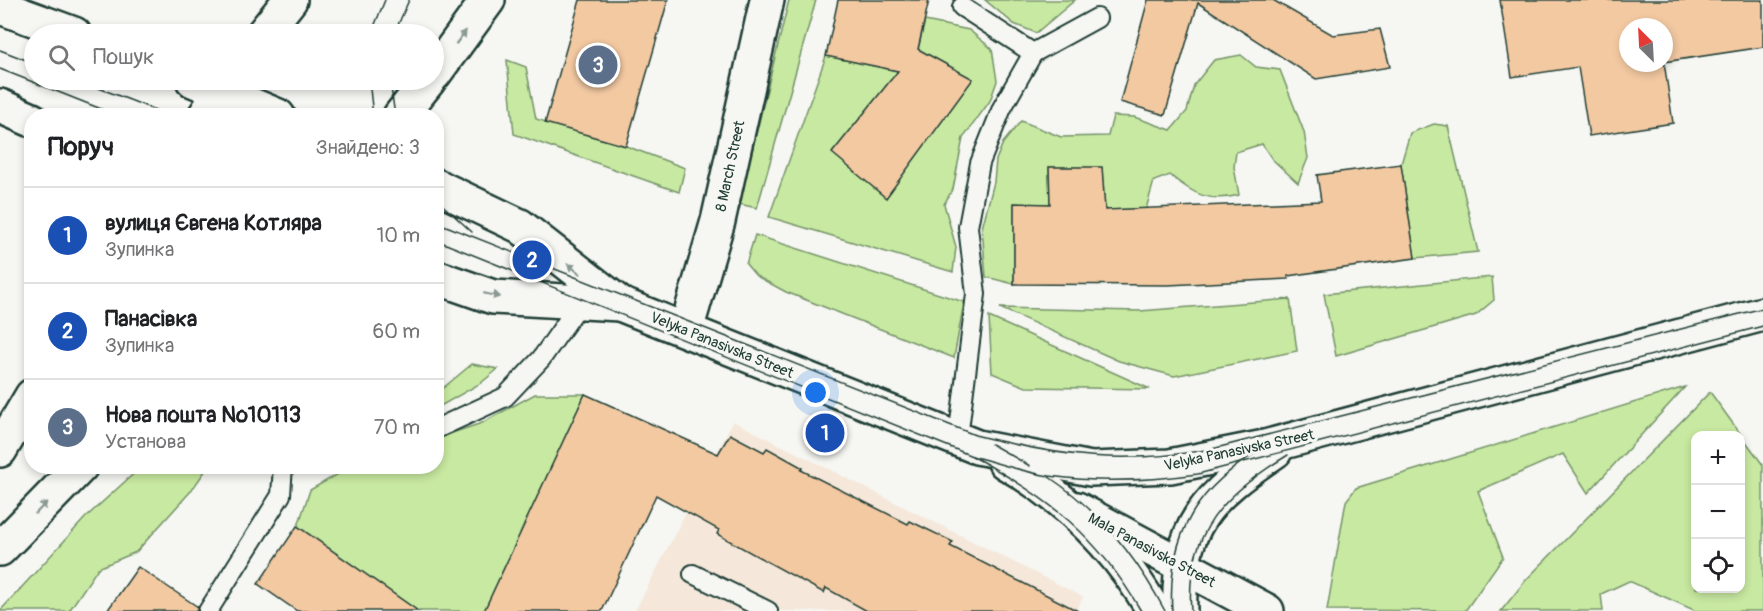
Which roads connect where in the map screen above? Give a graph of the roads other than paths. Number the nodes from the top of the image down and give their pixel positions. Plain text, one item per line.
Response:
1 (290, 0) edge
2 (488, 0) edge
3 (767, 0) edge
4 (0, 7) edge
5 (962, 7) dead end
6 (1097, 18) dead end
7 (47, 24) edge
8 (271, 24) edge
9 (1033, 53) junction
10 (444, 60) edge
11 (421, 90) edge
12 (212, 91) edge
13 (0, 106) edge
14 (257, 108) edge
15 (406, 108) edge
16 (24, 116) edge
17 (444, 190) edge
18 (444, 280) edge
19 (581, 302) junction
20 (620, 304) junction
21 (1763, 314) edge
22 (686, 330) junction
23 (24, 410) edge
24 (444, 425) edge
25 (1292, 440) junction
26 (967, 443) junction
27 (0, 450) edge
28 (73, 474) edge
29 (282, 474) edge
30 (1070, 506) junction
31 (0, 549) edge
32 (1182, 566) junction
33 (693, 574) dead end
34 (208, 611) edge
35 (768, 611) edge
36 (1154, 611) edge
37 (1180, 611) edge
38 (1267, 611) edge

1 - 8 main road
10 -> 2 main road
3 - 22 main road, 8 March Street
4 - 7 main road
5 - 9 lane
6 - 9 lane
9 - 26 lane
11 - 15 main road
12 - 14 main road
13 - 16 main road
20 -> 17 main road, Velyka Panasivska Street
18 -> 19 main road, Velyka Panasivska Street
19 - 20 main road, Velyka Panasivska Street
19 - 24 lane
20 - 22 main road, Velyka Panasivska Street
21 - 25 main road, Velyka Panasivska Street
22 - 26 main road, Velyka Panasivska Street
23 - 27 main road
25 - 26 main road, Velyka Panasivska Street
25 - 32 main road
26 - 30 main road
31 -> 28 main road
29 - 34 lane
30 - 32 main road, Mala Panasivska Street
30 - 36 main road
32 - 37 main road
32 - 38 main road, Mala Panasivska Street
33 - 35 lane

